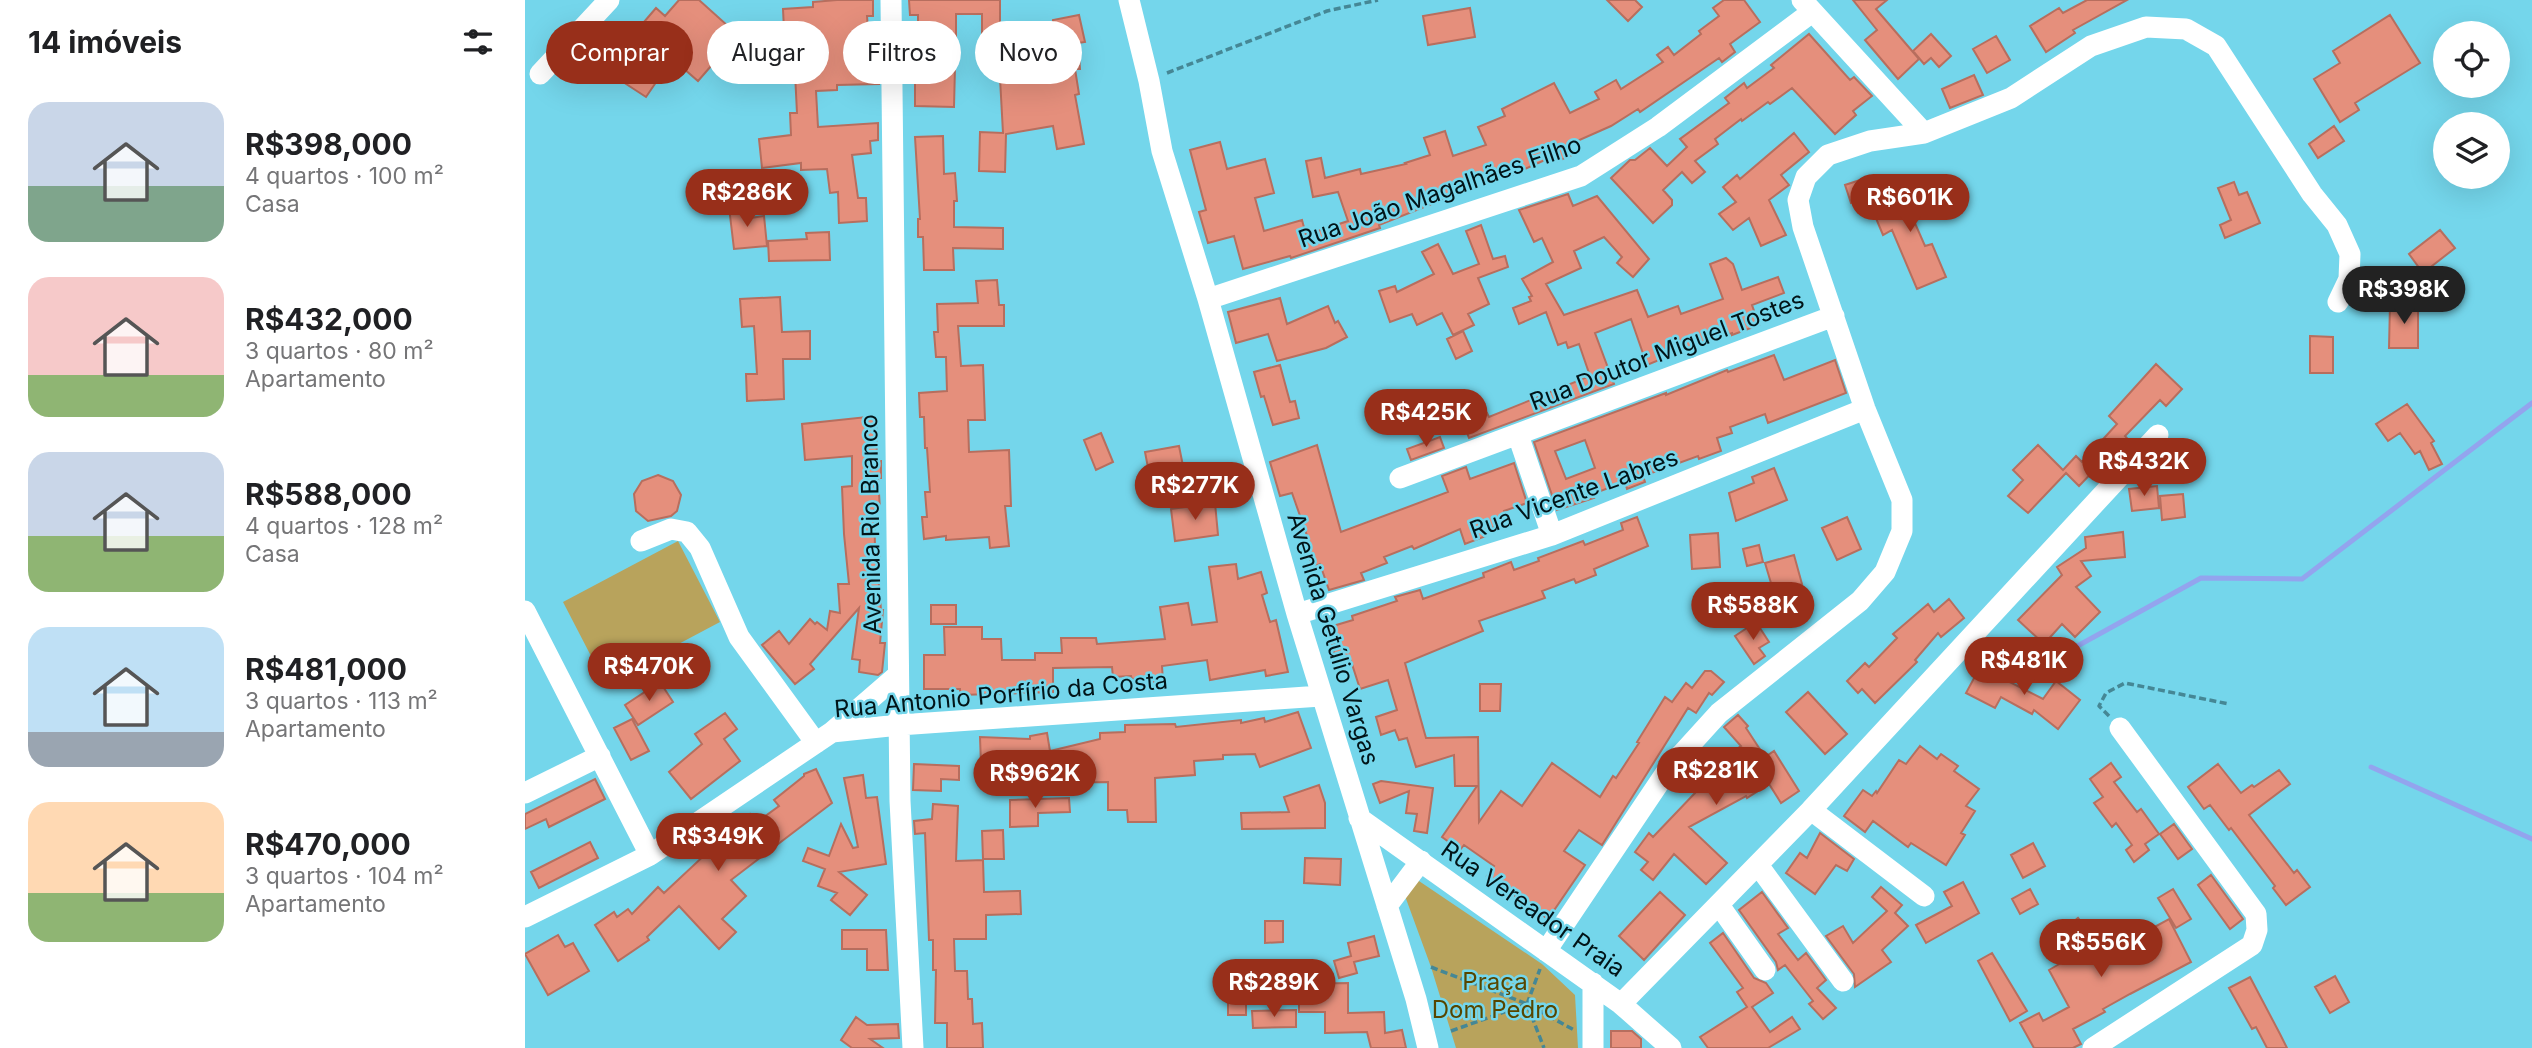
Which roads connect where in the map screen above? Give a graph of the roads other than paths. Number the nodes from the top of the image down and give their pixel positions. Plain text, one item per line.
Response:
1 (609, 0) edge
2 (891, 0) edge
3 (1129, 0) edge
4 (1807, 6) edge
5 (540, 74) dead end
6 (1924, 133) junction
7 (1209, 299) junction
8 (2337, 302) dead end
9 (1834, 316) junction
10 (1865, 409) junction
11 (1518, 435) junction
12 (2158, 435) dead end
13 (1400, 478) dead end
14 (1552, 534) junction
15 (641, 541) dead end
16 (525, 611) edge
17 (1297, 614) junction
18 (898, 675) junction
19 (1321, 696) junction
20 (899, 725) junction
21 (2120, 728) road end
22 (824, 737) junction
23 (600, 756) junction
24 (525, 793) edge
25 (1811, 810) junction
26 (1360, 818) junction
27 (650, 855) junction
28 (1421, 861) junction
29 (1758, 865) junction
30 (1924, 896) dead end
31 (1719, 905) junction
32 (1387, 906) junction
33 (525, 917) edge
34 (1544, 958) junction
35 (1765, 970) dead end
36 (1843, 981) dead end
37 (1593, 983) junction
38 (1621, 1004) junction
39 (1585, 1041) edge
40 (913, 1048) edge
41 (1428, 1048) edge
42 (1671, 1048) edge
43 (2094, 1048) edge

1 - 5 street
2 - 18 street, Avenida Rio Branco
3 - 7 street, Avenida Getúlio Vargas
4 - 6 street
4 - 7 street, Rua João Magalhães Filho
6 - 8 street
6 - 9 street
7 - 17 street, Avenida Getúlio Vargas
9 - 10 street
9 - 11 street, Rua Doutor Miguel Tostes
10 - 14 street, Rua Vicente Labres
10 - 34 street
11 - 13 street, Rua Doutor Miguel Tostes
11 - 14 street
12 - 25 street
14 - 17 street, Rua Vicente Labres
15 - 22 street
16 - 23 street
17 - 19 street, Avenida Getúlio Vargas
18 - 20 street, Avenida Rio Branco
18 - 22 street
19 - 20 street, Rua Antonio Porfírio da Costa
19 - 26 street, Avenida Getúlio Vargas
20 - 22 street, Rua Antonio Porfírio da Costa
20 - 40 street, Avenida Rio Branco
21 - 43 street
22 - 27 street, Rua Antonio Porfírio da Costa
23 - 24 street
23 - 27 street
25 - 29 street
25 - 30 street
26 - 28 street, Rua Vereador Praia
26 - 32 street, Avenida Getúlio Vargas
27 - 33 street, Rua Antonio Porfírio da Costa
28 - 32 street
28 - 34 street, Rua Vereador Praia
29 - 31 street
29 - 36 street
31 - 35 street
31 - 38 street
32 - 41 street, Avenida Getúlio Vargas
34 - 37 street, Rua Vereador Praia
37 - 38 street, Rua Vereador Praia
37 - 39 street
38 - 42 street, Rua Vereador Praia

